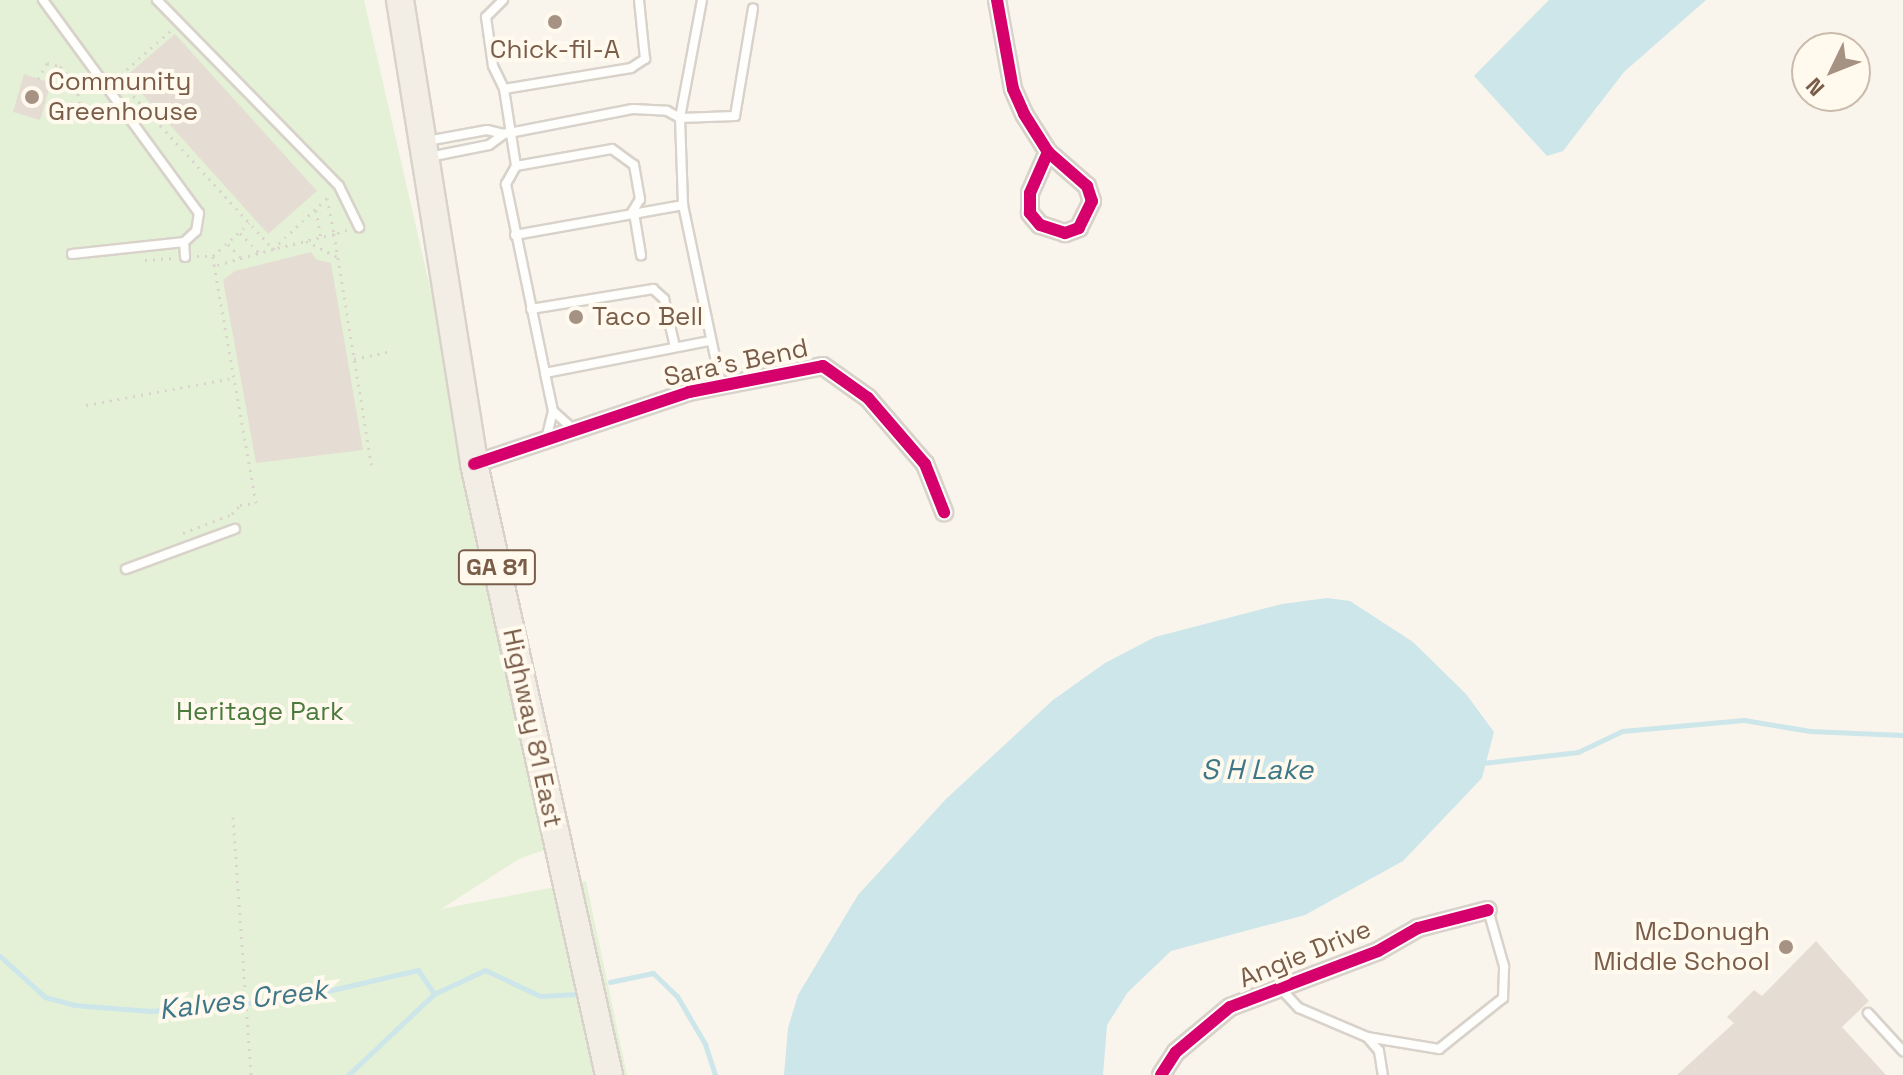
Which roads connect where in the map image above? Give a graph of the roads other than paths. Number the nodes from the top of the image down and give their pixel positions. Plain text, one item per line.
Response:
1 (43, 0) edge
2 (157, 0) edge
3 (400, 0) edge
4 (503, 0) edge
5 (639, 0) edge
6 (702, 0) edge
7 (997, 0) edge
8 (753, 8) dead end
9 (504, 89) junction
10 (680, 118) junction
11 (507, 133) junction
12 (423, 150) junction
13 (1048, 152) junction
14 (516, 166) junction
15 (683, 205) junction
16 (632, 214) junction
17 (359, 227) dead end
18 (515, 235) junction
19 (184, 242) junction
20 (72, 254) dead end
21 (641, 255) dead end
22 (185, 257) road end
23 (531, 309) junction
24 (710, 341) junction
25 (675, 347) junction
26 (545, 373) junction
27 (722, 385) junction
28 (553, 411) junction
29 (574, 430) junction
30 (546, 440) junction
31 (474, 464) junction
32 (944, 512) dead end
33 (235, 529) dead end
34 (126, 569) dead end
35 (1488, 910) joint
36 (1281, 989) junction
37 (1868, 1013) dead end
38 (1367, 1037) junction
39 (1903, 1051) edge
40 (609, 1075) edge
41 (1161, 1075) edge
42 (1383, 1075) edge

1 - 19 lane
2 - 17 lane
3 - 12 main road, Highway 81 East / GA 81
4 - 9 lane
5 - 9 lane
6 - 10 lane
7 - 13 street
8 - 10 lane
9 - 11 lane
10 - 11 lane
10 - 15 lane
11 - 12 lane
11 - 12 lane
11 - 14 lane
12 - 31 main road, Highway 81 East / GA 81
13 - 13 street
14 - 16 lane
14 - 18 lane
15 - 16 lane
15 - 24 lane
16 - 18 lane
16 - 21 lane
18 - 23 lane
19 - 20 lane
19 - 22 lane
23 - 25 lane
23 - 26 lane
24 - 25 lane
24 - 27 lane
25 - 26 lane
26 - 28 lane
27 - 29 street, Sara's Bend
27 - 32 street, Sara's Bend
28 - 29 lane
28 - 30 lane
29 - 30 street, Sara's Bend
30 - 31 street, Sara's Bend
31 - 40 main road, Highway 81 East / GA 81
33 - 34 lane
35 - 36 street, Angie Drive
35 - 38 lane
36 - 38 lane
36 - 41 street, Angie Drive
37 - 39 lane
38 - 42 lane

